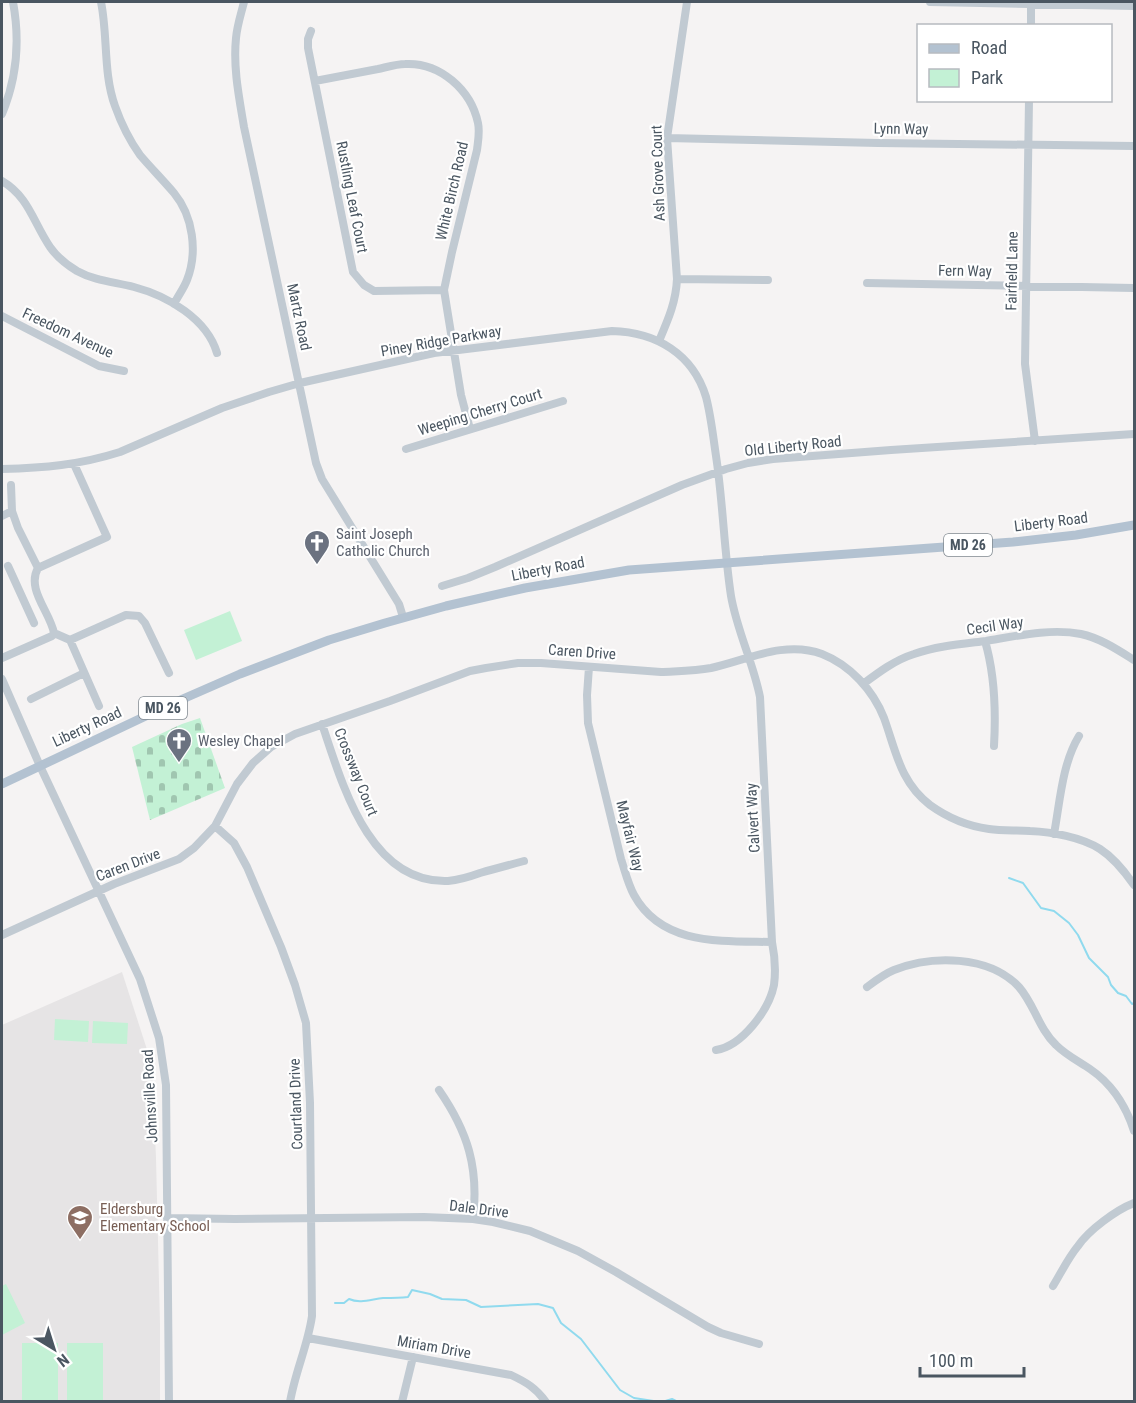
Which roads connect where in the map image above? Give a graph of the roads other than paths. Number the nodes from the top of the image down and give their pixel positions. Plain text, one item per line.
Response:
1 (13, 2) edge
2 (101, 2) edge
3 (244, 2) edge
4 (687, 2) edge
5 (930, 2) edge
6 (1031, 4) junction
7 (1134, 6) edge
8 (1031, 24) edge
9 (311, 31) dead end
10 (315, 81) junction
11 (1029, 102) edge
12 (2, 114) edge
13 (667, 138) junction
14 (1028, 144) junction
15 (1134, 146) edge
16 (2, 181) edge
17 (678, 279) junction
18 (768, 280) dead end
19 (867, 283) dead end
20 (1025, 285) junction
21 (1134, 288) edge
22 (444, 290) junction
23 (174, 304) junction
24 (2, 316) edge
25 (659, 341) junction
26 (454, 350) junction
27 (217, 353) dead end
28 (124, 371) dead end
29 (300, 383) junction
30 (562, 401) dead end
31 (470, 429) junction
32 (1134, 434) edge
33 (1035, 441) junction
34 (406, 449) dead end
35 (74, 464) junction
36 (2, 469) edge
37 (718, 471) junction
38 (11, 485) dead end
39 (12, 511) junction
40 (2, 516) edge
41 (1134, 525) edge
42 (727, 562) junction
43 (8, 566) dead end
44 (38, 568) junction
45 (442, 586) dead end
46 (37, 591) junction
47 (22, 597) junction
48 (403, 617) junction
49 (34, 623) dead end
50 (54, 633) junction
51 (70, 640) junction
52 (985, 641) junction
53 (2, 658) edge
54 (748, 658) junction
55 (1134, 660) edge
56 (589, 667) junction
57 (84, 673) junction
58 (170, 673) dead end
59 (2, 679) edge
60 (863, 684) junction
61 (31, 699) dead end
62 (99, 706) dead end
63 (322, 724) junction
64 (1079, 736) dead end
65 (994, 746) dead end
66 (40, 766) junction
67 (2, 784) edge
68 (215, 826) junction
69 (1054, 834) junction
70 (524, 861) dead end
71 (1134, 885) edge
72 (100, 890) junction
73 (2, 935) edge
74 (772, 942) junction
75 (867, 987) dead end
76 (716, 1050) dead end
77 (439, 1090) dead end
78 (1134, 1131) edge
79 (1134, 1203) edge
80 (311, 1217) junction
81 (167, 1218) junction
82 (473, 1219) junction
83 (1053, 1286) dead end
84 (308, 1338) junction
85 (759, 1344) dead end
86 (413, 1358) junction
87 (169, 1401) edge
88 (290, 1401) edge
89 (402, 1401) edge
90 (546, 1401) edge

1 - 12 street
2 - 23 street
3 - 29 street, Martz Road
4 - 13 street, Ash Grove Court
5 - 6 street
6 - 7 street
6 - 8 street
9 - 10 street, Rustling Leaf Court
10 - 22 street, Rustling Leaf Court
10 - 22 street, White Birch Road
11 - 14 street, Fairfield Lane
13 - 14 street, Lynn Way
13 - 17 street, Ash Grove Court
14 - 15 street, Lynn Way
14 - 20 street, Fairfield Lane
16 - 23 street
17 - 18 street
17 - 25 street, Ash Grove Court
19 - 20 street, Fern Way
20 - 21 street, Fern Way
20 - 33 street, Fairfield Lane
22 - 26 street, White Birch Road
23 - 27 street
24 - 28 street, Freedom Avenue
25 - 26 street, Piney Ridge Parkway
25 - 37 street, Piney Ridge Parkway
26 - 29 street, Piney Ridge Parkway
26 - 31 street, White Birch Road
29 - 35 street, Piney Ridge Parkway
29 - 48 street, Martz Road
30 - 31 street, Weeping Cherry Court
31 - 34 street, Weeping Cherry Court
32 - 33 street, Old Liberty Road
33 - 37 street, Old Liberty Road
35 - 36 street, Piney Ridge Parkway
35 - 44 street
37 - 42 street, Piney Ridge Parkway
37 - 45 street, Old Liberty Road
38 - 39 street
39 - 40 street
39 - 44 street
41 - 42 main road, Liberty Road / MD 26
42 - 48 main road, Liberty Road / MD 26
42 - 54 street, Calvert Way
43 - 47 street
44 - 46 street
46 - 47 street
46 - 50 street
47 - 49 street
48 - 66 main road, Liberty Road / MD 26
50 - 51 street
50 - 53 street
51 - 57 street
51 - 58 street
52 - 55 street, Cecil Way
52 - 60 street, Cecil Way
52 - 65 street
54 - 56 street, Caren Drive
54 - 60 street, Caren Drive
54 - 74 street, Calvert Way
56 - 63 street, Caren Drive
56 - 74 street, Mayfair Way
57 - 61 street
57 - 62 street
59 - 66 street, Johnsville Road
60 - 69 street, Caren Drive
63 - 68 street, Caren Drive
63 - 70 street, Crossway Court
64 - 69 street
66 - 67 main road, Liberty Road / MD 26
66 - 72 street, Johnsville Road
68 - 72 street, Caren Drive
68 - 80 street, Courtland Drive
69 - 71 street, Caren Drive
72 - 73 street, Caren Drive
72 - 81 street, Johnsville Road
74 - 76 street, Calvert Way
75 - 78 street
77 - 82 street
79 - 83 street
80 - 81 street, Dale Drive
80 - 82 street, Dale Drive
80 - 84 street, Courtland Drive
81 - 87 street, Johnsville Road
82 - 85 street, Dale Drive
84 - 86 street, Miriam Drive
84 - 88 street, Courtland Drive
86 - 89 street
86 - 90 street, Miriam Drive

